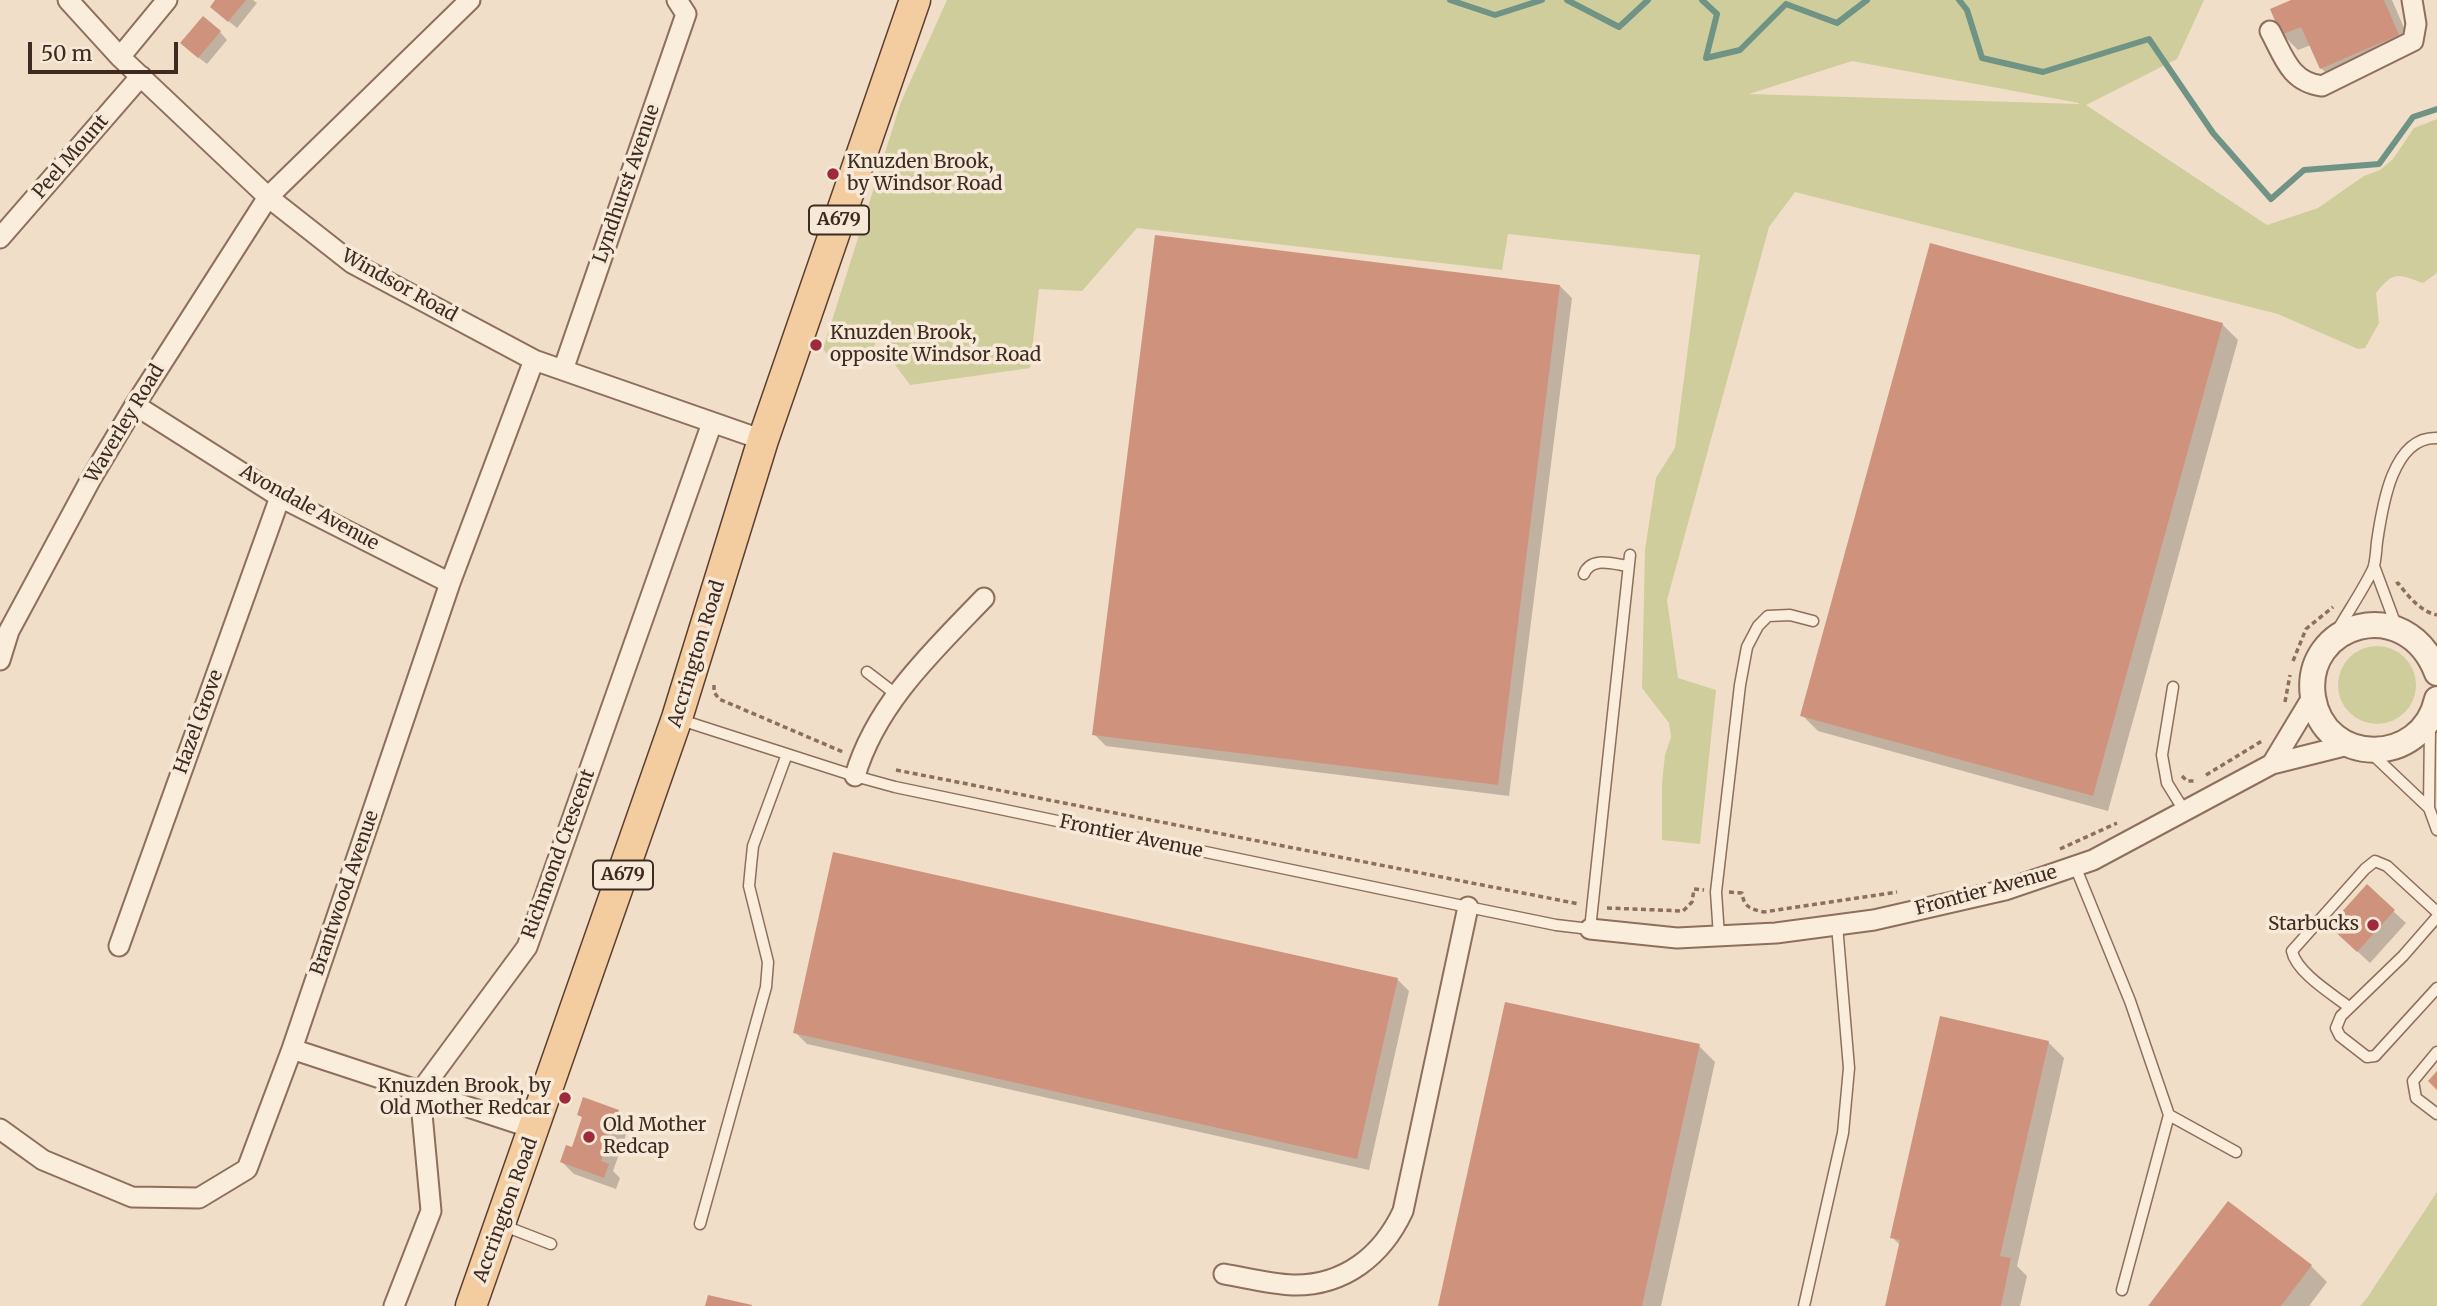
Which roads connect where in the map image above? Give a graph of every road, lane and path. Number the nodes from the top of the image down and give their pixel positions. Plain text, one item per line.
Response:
1 (68, 0) edge
2 (167, 0) edge
3 (470, 0) edge
4 (677, 0) edge
5 (915, 0) edge
6 (2412, 0) edge
7 (2270, 31) dead end
8 (120, 57) junction
9 (141, 76) junction
10 (268, 197) junction
11 (0, 238) edge
12 (534, 360) junction
13 (563, 370) junction
14 (135, 404) junction
15 (712, 423) junction
16 (2437, 438) edge
17 (763, 440) junction
18 (280, 497) junction
19 (2374, 566) junction
20 (1584, 574) dead end
21 (450, 583) junction
22 (2361, 590) junction
23 (2383, 591) junction
24 (984, 598) dead end
25 (2437, 615) edge
26 (1813, 621) dead end
27 (2398, 629) junction
28 (5, 630) edge
29 (2437, 632) edge
30 (2330, 644) junction
31 (0, 660) edge
32 (867, 672) dead end
33 (2437, 673) edge
34 (716, 677) dead end
35 (2174, 687) dead end
36 (897, 695) junction
37 (2313, 696) junction
38 (2284, 705) dead end
39 (2435, 709) edge
40 (677, 718) junction
41 (2267, 735) dead end
42 (2359, 748) junction
43 (787, 754) junction
44 (2272, 764) junction
45 (858, 769) junction
46 (2167, 783) junction
47 (2429, 808) junction
48 (2185, 812) junction
49 (2119, 822) dead end
50 (2437, 830) edge
51 (2053, 852) dead end
52 (2076, 866) junction
53 (1909, 890) dead end
54 (1716, 892) junction
55 (1468, 907) junction
56 (1592, 907) junction
57 (2437, 914) edge
58 (1837, 925) junction
59 (1590, 929) junction
60 (1719, 936) junction
61 (119, 946) dead end
62 (2436, 991) edge
63 (2349, 1007) junction
64 (292, 1049) junction
65 (2437, 1052) edge
66 (420, 1092) junction
67 (2437, 1114) edge
68 (2169, 1115) junction
69 (0, 1129) edge
70 (535, 1129) junction
71 (2236, 1152) dead end
72 (700, 1224) dead end
73 (500, 1225) junction
74 (551, 1244) dead end
75 (1224, 1274) dead end
76 (2122, 1290) dead end
77 (394, 1306) edge
78 (471, 1306) edge
79 (1804, 1306) edge

1 - 8 street, Windsor Road
2 - 8 street
3 - 10 street
4 - 13 street, Lyndhurst Avenue
5 - 17 main road, Accrington Road / A679
6 - 7 street
8 - 9 street, Windsor Road
9 - 10 street, Windsor Road
9 - 11 street, Peel Mount
10 - 12 street, Windsor Road
10 - 14 street, Waverley Road
12 - 13 street, Windsor Road
12 - 21 street, Brantwood Avenue
13 - 15 street, Windsor Road
14 - 18 street, Avondale Avenue
14 - 28 street, Waverley Road
15 - 17 street, Windsor Road
15 - 66 street, Richmond Crescent
16 - 19 lane
17 - 40 main road, Accrington Road / A679
18 - 21 street, Avondale Avenue
18 - 61 street, Hazel Grove
19 - 22 lane
19 - 23 lane
20 - 56 lane
21 - 64 street, Brantwood Avenue
22 - 30 lane
22 - 38 path
23 - 25 path
23 - 27 lane
24 - 36 street
26 - 54 lane
27 - 29 street
27 - 30 street
27 - 33 street
28 - 31 street, Waverley Road
30 - 37 street
32 - 36 lane
34 - 45 path
35 - 46 lane
36 - 45 street
37 - 42 street
37 - 44 street
39 - 42 street
39 - 47 lane
40 - 43 lane, Frontier Avenue
40 - 70 main road, Accrington Road / A679
41 - 46 path
42 - 44 street, Frontier Avenue
42 - 47 lane
43 - 45 lane, Frontier Avenue
43 - 72 lane
44 - 48 street, Frontier Avenue
45 - 55 lane, Frontier Avenue
45 - 56 path
46 - 48 lane
47 - 50 lane
48 - 52 street, Frontier Avenue
49 - 51 path
52 - 58 street, Frontier Avenue
52 - 68 lane
53 - 54 path
54 - 56 path
54 - 60 lane
55 - 59 lane, Frontier Avenue
55 - 75 street
56 - 59 lane
57 - 63 lane
57 - 63 lane
58 - 60 street, Frontier Avenue
58 - 79 lane
59 - 60 street, Frontier Avenue
62 - 63 lane
64 - 66 street
64 - 69 street, Brantwood Avenue
65 - 67 lane
66 - 70 street
66 - 77 street
68 - 71 lane
68 - 76 lane
70 - 73 main road, Accrington Road / A679
73 - 74 lane
73 - 78 main road, Accrington Road / A679

